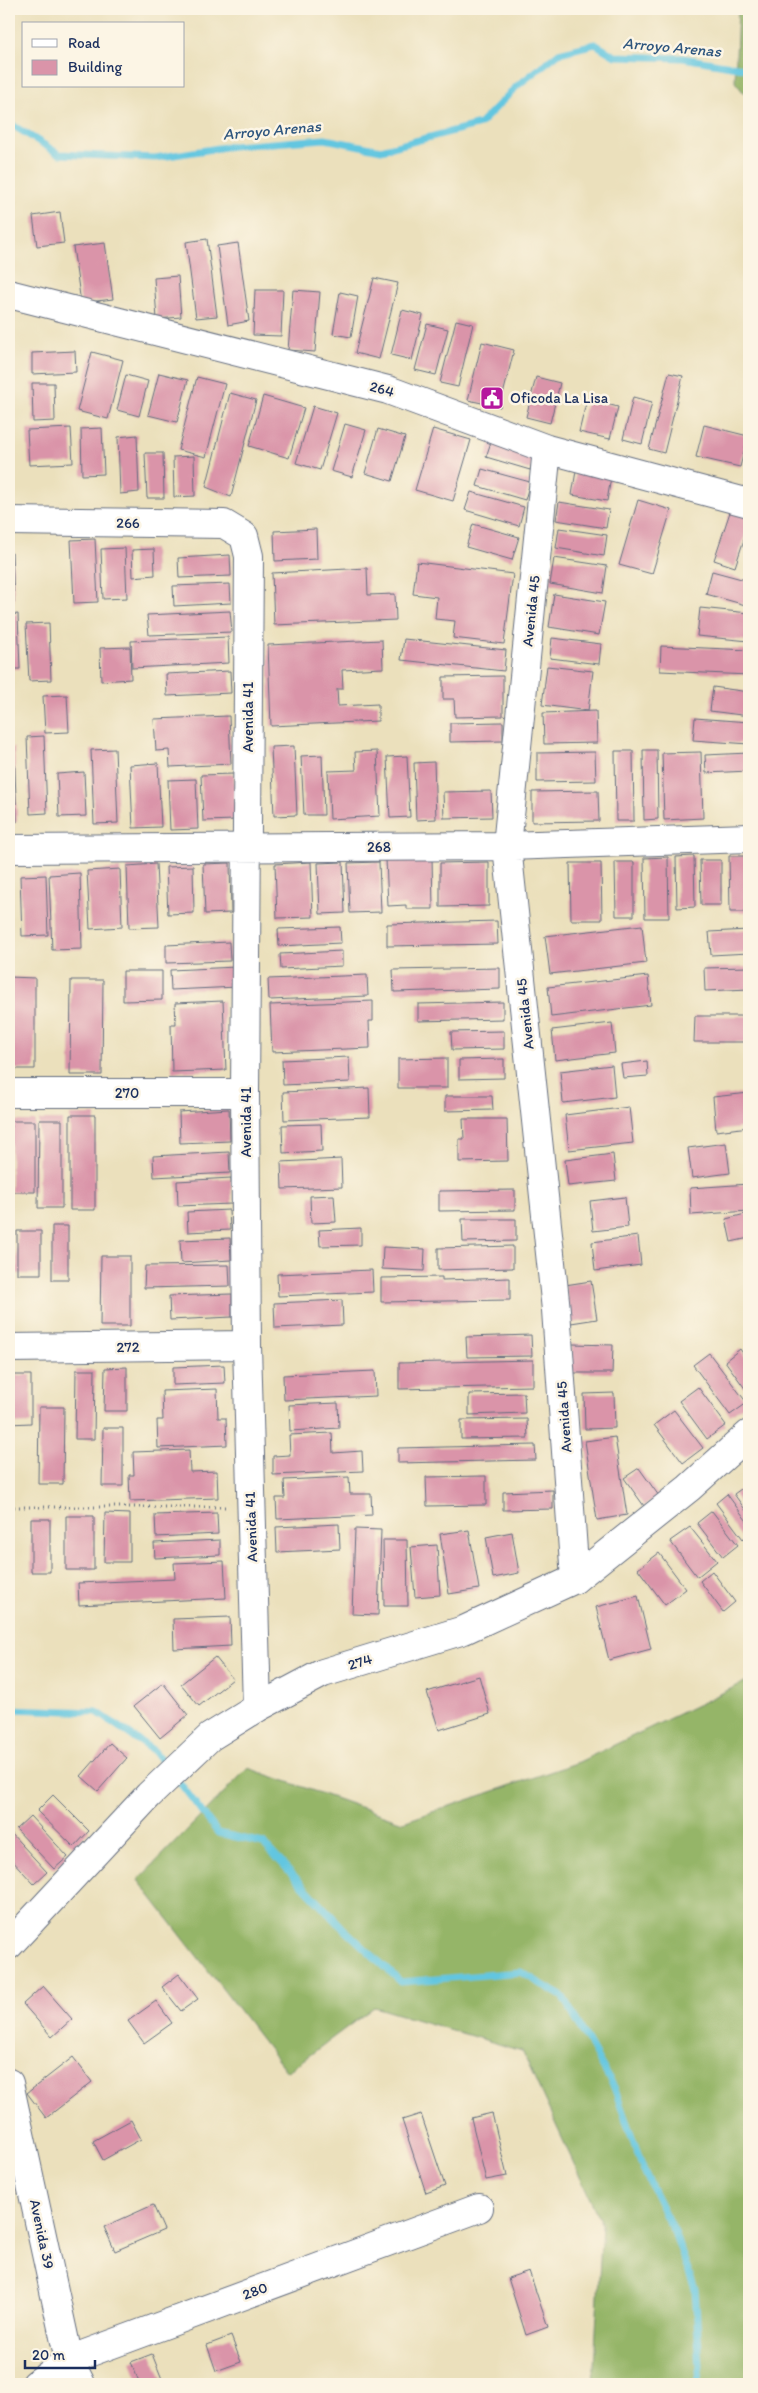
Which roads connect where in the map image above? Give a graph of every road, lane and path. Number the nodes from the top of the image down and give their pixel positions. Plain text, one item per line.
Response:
1 (9, 294) edge
2 (547, 449) junction
3 (749, 503) edge
4 (9, 521) edge
5 (244, 536) joint
6 (749, 838) edge
7 (507, 846) junction
8 (247, 848) junction
9 (9, 849) edge
10 (245, 1092) junction
11 (9, 1093) edge
12 (247, 1346) junction
13 (9, 1348) edge
14 (749, 1434) edge
15 (9, 1507) edge
16 (250, 1507) junction
17 (575, 1579) junction
18 (257, 1708) junction
19 (9, 1945) edge
20 (9, 2083) edge
21 (479, 2208) dead end
22 (75, 2372) edge
23 (36, 2384) edge

1 - 2 street, 264
2 - 3 street, 264
2 - 7 street, Avenida 45
4 - 5 street, 266
5 - 8 street, Avenida 41
6 - 7 street, 268
7 - 8 street, 268
7 - 17 street, Avenida 45
8 - 9 street, 268
8 - 10 street, Avenida 41
10 - 11 street, 270
10 - 12 street, Avenida 41
12 - 13 street, 272
12 - 16 street, Avenida 41
14 - 17 street, 274
15 - 16 path
16 - 18 street, Avenida 41
17 - 18 street, 274
18 - 19 street, 274
20 - 22 street, Avenida 39
21 - 22 street, 280
22 - 23 street, 280

